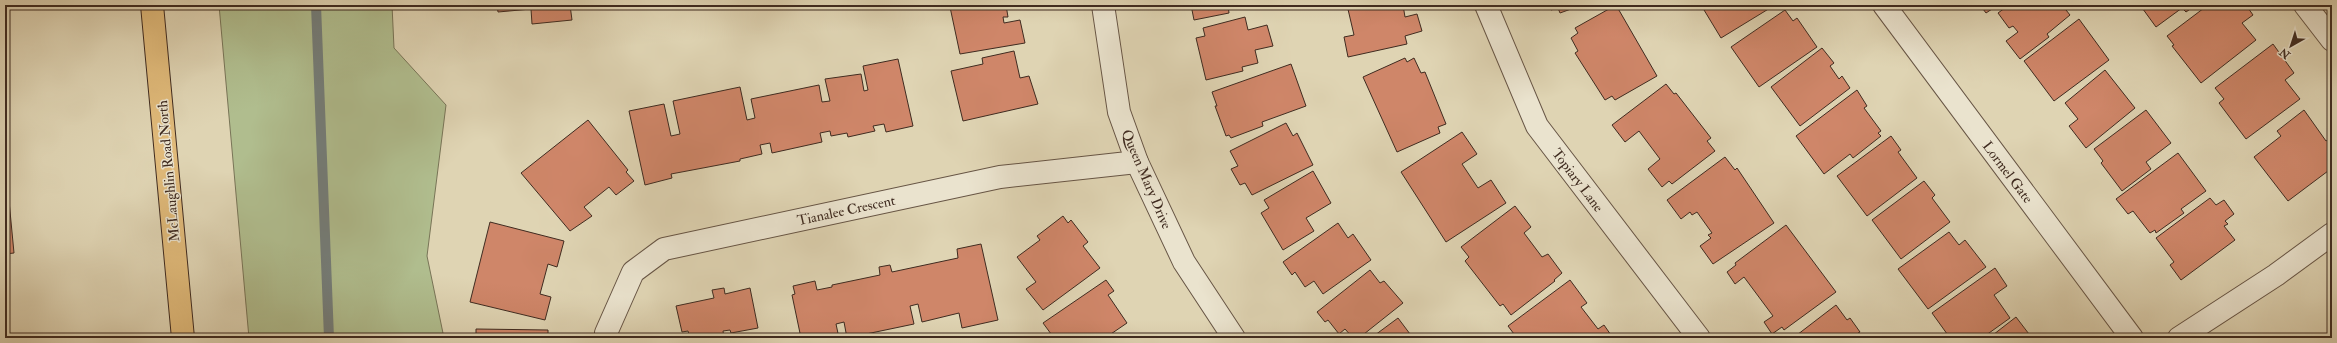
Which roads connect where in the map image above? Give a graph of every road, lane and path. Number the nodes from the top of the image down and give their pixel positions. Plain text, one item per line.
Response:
1 (152, 5) edge
2 (1103, 5) edge
3 (1486, 5) edge
4 (1884, 5) edge
5 (2305, 5) edge
6 (2332, 40) edge
7 (1137, 162) junction
8 (2332, 234) edge
9 (183, 338) edge
10 (607, 338) edge
11 (1234, 338) edge
12 (1699, 338) edge
13 (2132, 338) edge
14 (2179, 338) edge

1 - 9 main road, McLaughlin Road North
2 - 7 street, Queen Mary Drive
3 - 12 street, Topiary Lane
4 - 13 street, Lormel Gate
5 - 6 street
7 - 10 street, Tianalee Crescent
7 - 11 street, Queen Mary Drive
8 - 14 street

